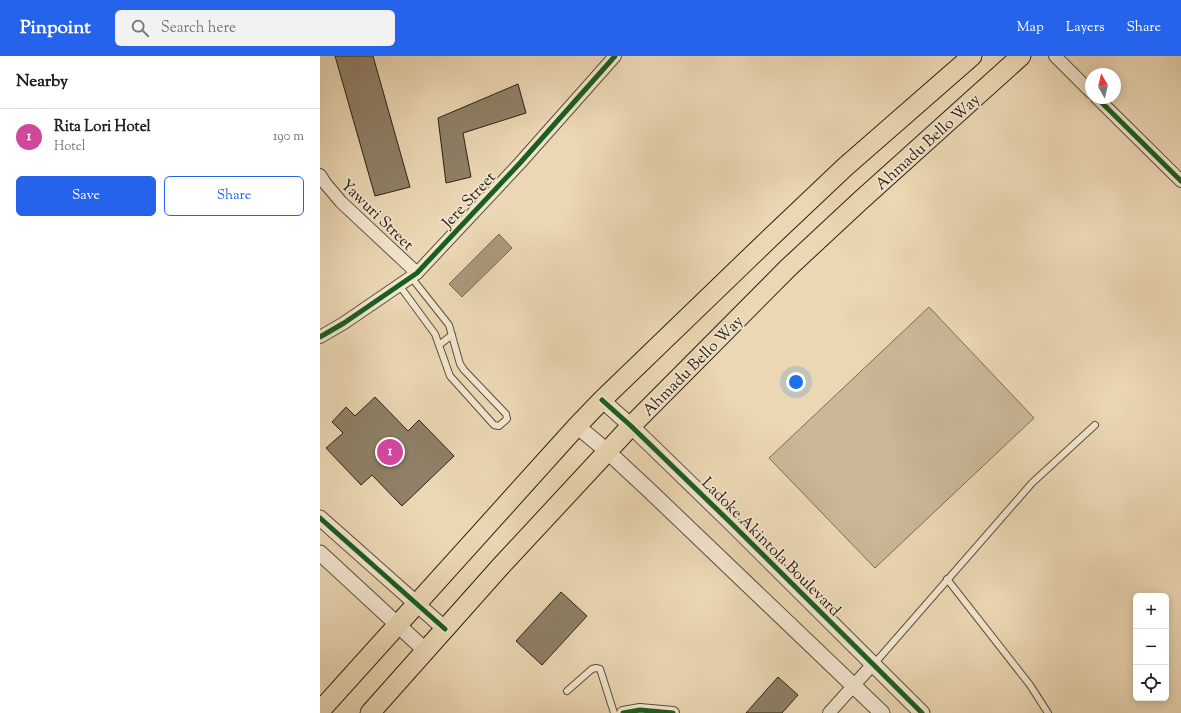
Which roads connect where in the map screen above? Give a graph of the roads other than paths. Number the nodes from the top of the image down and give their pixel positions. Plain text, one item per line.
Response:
1 (615, 56) edge
2 (972, 56) edge
3 (1021, 56) edge
4 (1055, 56) edge
5 (1085, 86) edge
6 (1103, 104) edge
7 (320, 175) edge
8 (1181, 181) edge
9 (414, 275) junction
10 (399, 285) junction
11 (452, 335) junction
12 (320, 337) edge
13 (439, 345) junction
14 (602, 400) junction
15 (1095, 425) dead end
16 (577, 426) junction
17 (631, 426) junction
18 (607, 451) junction
19 (320, 518) edge
20 (320, 553) edge
21 (947, 579) junction
22 (417, 603) junction
23 (398, 625) junction
24 (445, 629) junction
25 (426, 651) junction
26 (873, 664) junction
27 (855, 686) junction
28 (567, 691) dead end
29 (320, 711) edge
30 (370, 713) edge
31 (614, 713) edge
32 (623, 713) edge
33 (673, 713) edge
34 (830, 713) edge
35 (882, 713) edge
36 (922, 713) edge
37 (1048, 713) edge

1 - 9 street, Jere Street
2 - 14 main road, Ahmadu Bello Way
3 - 17 main road, Ahmadu Bello Way
4 - 5 street
6 - 8 street
7 - 9 street, Yawuri Street
9 - 10 street, Jere Street
9 - 11 lane
10 - 12 street, Jere Street
10 - 13 lane
11 - 13 lane
11 - 13 lane
14 - 16 main road, Ahmadu Bello Way
14 - 17 street, Ladoke Akintola Boulevard
15 - 21 lane
16 - 18 street
16 - 22 main road, Ahmadu Bello Way
17 - 18 main road, Ahmadu Bello Way
17 - 26 street, Ladoke Akintola Boulevard
18 - 24 main road, Ahmadu Bello Way
18 - 27 street
19 - 22 street
20 - 23 street
21 - 26 lane
21 - 37 lane
22 - 23 main road, Ahmadu Bello Way
22 - 24 street
23 - 25 street
23 - 29 main road, Ahmadu Bello Way
24 - 25 main road, Ahmadu Bello Way
25 - 30 main road, Ahmadu Bello Way
26 - 27 street
26 - 36 street, Ladoke Akintola Boulevard
27 - 34 street
27 - 35 street
28 - 31 lane
32 - 33 street

